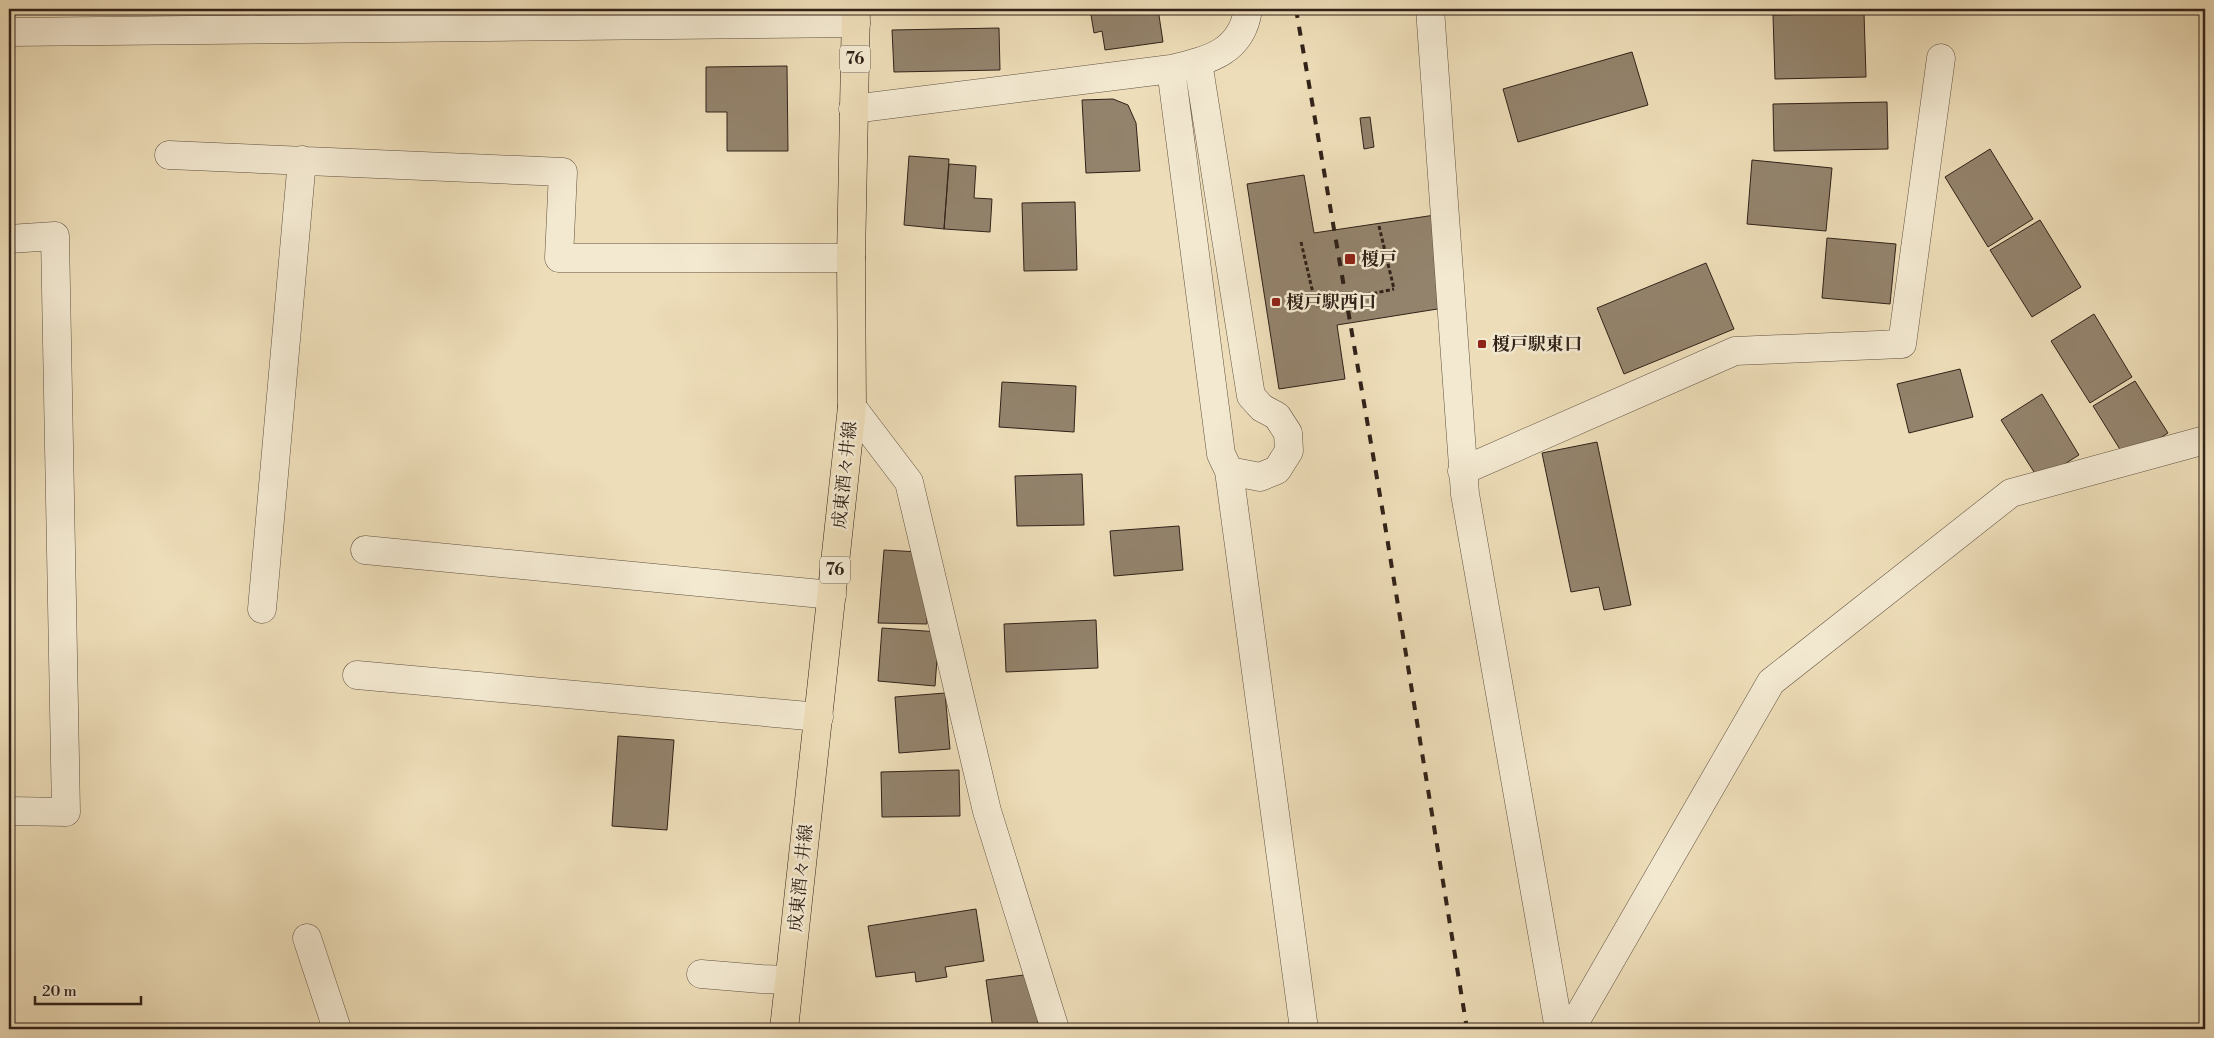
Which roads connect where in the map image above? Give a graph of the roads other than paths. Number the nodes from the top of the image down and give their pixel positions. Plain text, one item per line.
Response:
1 (1248, 9) edge
2 (1430, 9) edge
3 (856, 16) edge
4 (417, 18) edge
5 (9, 32) edge
6 (1941, 58) dead end
7 (1198, 62) junction
8 (1170, 69) junction
9 (853, 109) junction
10 (169, 155) dead end
11 (302, 160) junction
12 (9, 239) edge
13 (851, 258) junction
14 (852, 407) junction
15 (2205, 440) edge
16 (1229, 471) junction
17 (1462, 471) junction
18 (365, 550) dead end
19 (832, 595) junction
20 (262, 609) dead end
21 (357, 675) dead end
22 (819, 717) junction
23 (9, 811) edge
24 (306, 938) dead end
25 (701, 974) dead end
26 (790, 980) junction
27 (337, 1029) edge
28 (784, 1029) edge
29 (1055, 1029) edge
30 (1304, 1029) edge
31 (1559, 1029) edge
32 (1571, 1029) edge

1 - 7 street
2 - 17 street
3 - 4 street
3 - 9 main road, 成東酒々井線 / 76
4 - 5 street
6 - 17 street
7 - 8 street
7 - 16 street
8 - 9 street
8 - 16 street
9 - 13 main road, 成東酒々井線 / 76
10 - 11 street
11 - 13 street
11 - 20 street
12 - 23 street
13 - 14 main road, 成東酒々井線 / 76
14 - 19 main road, 成東酒々井線 / 76
14 - 29 street
15 - 32 street
16 - 30 street
17 - 31 street
18 - 19 street
19 - 22 main road, 成東酒々井線 / 76
21 - 22 street
22 - 26 main road, 成東酒々井線 / 76
24 - 27 street
25 - 26 street
26 - 28 main road, 成東酒々井線 / 76

